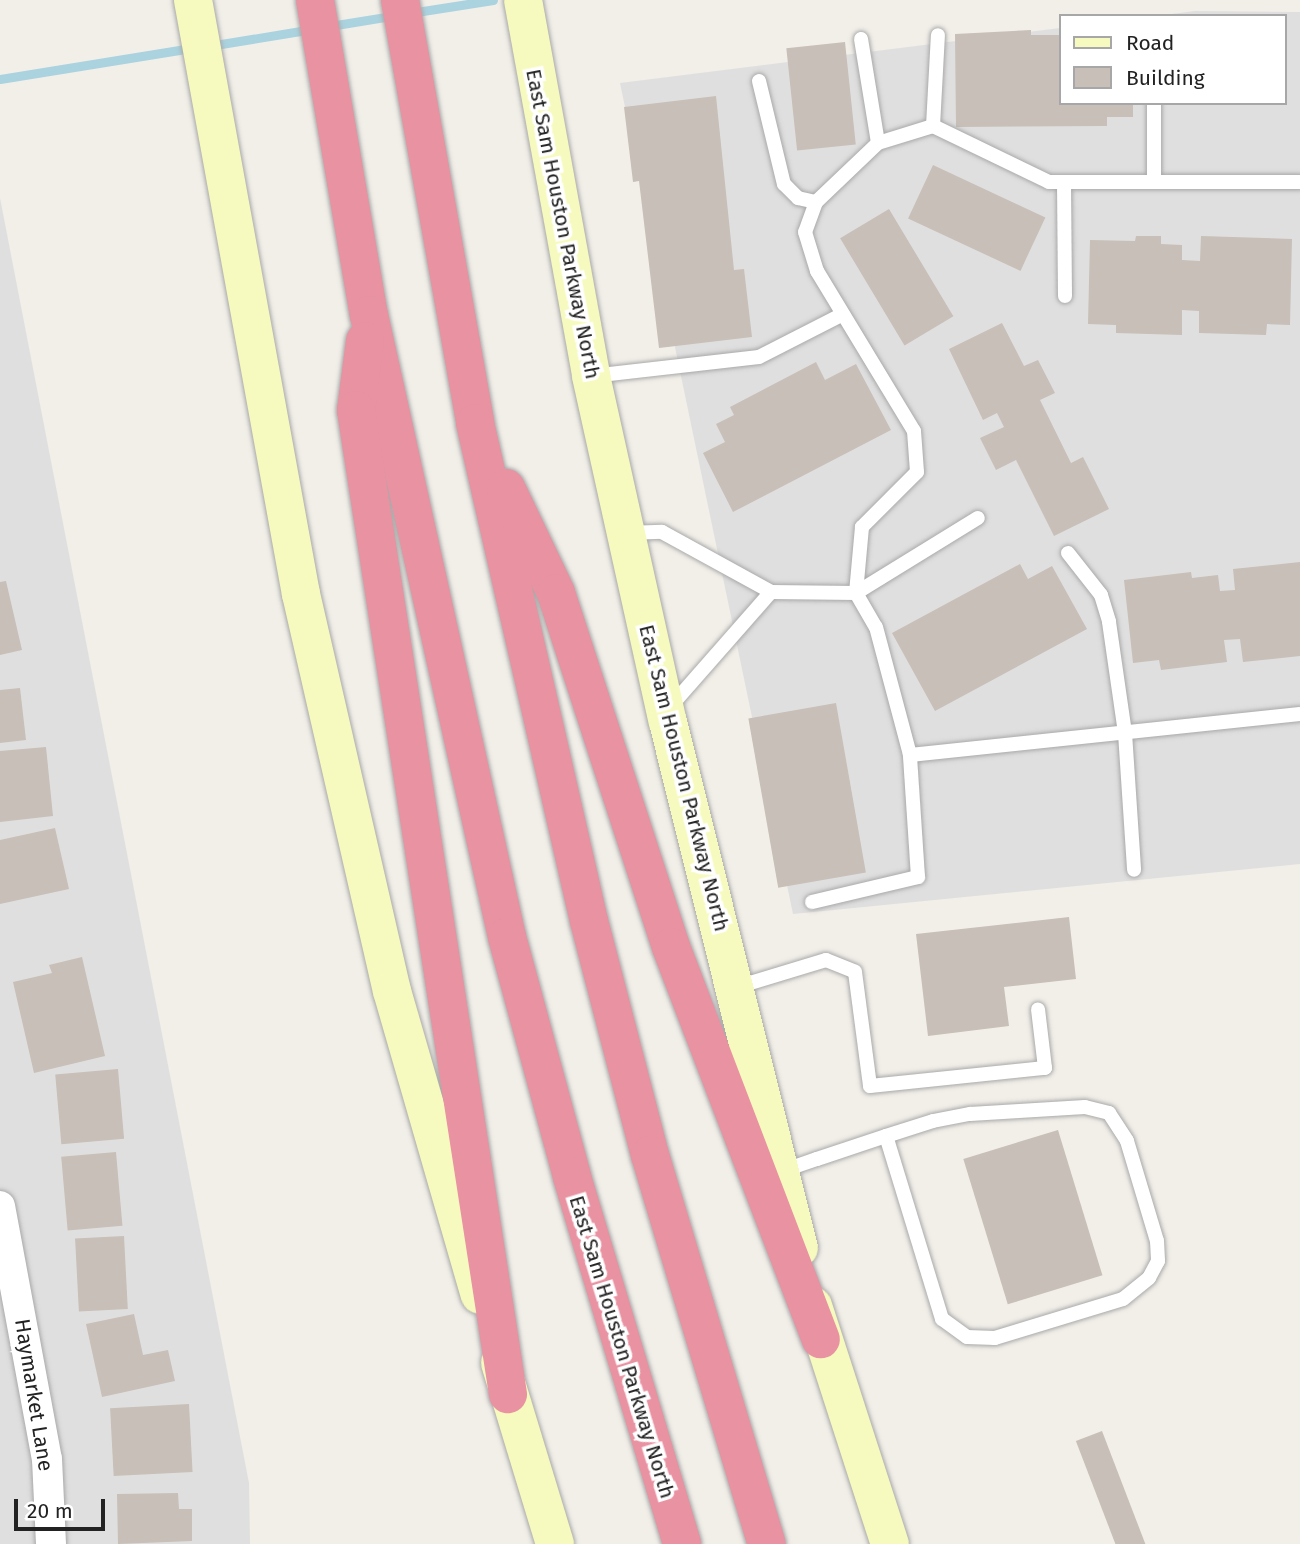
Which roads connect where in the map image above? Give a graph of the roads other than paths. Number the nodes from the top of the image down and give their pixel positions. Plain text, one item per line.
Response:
1 (194, 0) edge
2 (316, 0) edge
3 (400, 0) edge
4 (523, 0) edge
5 (938, 35) dead end
6 (861, 39) dead end
7 (759, 82) dead end
8 (1154, 105) edge
9 (933, 126) junction
10 (878, 143) junction
11 (1064, 182) junction
12 (1154, 182) junction
13 (1300, 182) edge
14 (816, 202) junction
15 (1065, 296) dead end
16 (844, 314) junction
17 (369, 315) junction
18 (591, 376) junction
19 (475, 423) junction
20 (978, 518) dead end
21 (626, 533) junction
22 (1068, 553) dead end
23 (771, 592) junction
24 (856, 593) junction
25 (665, 712) junction
26 (1300, 714) edge
27 (1125, 733) junction
28 (910, 755) junction
29 (1135, 870) dead end
30 (812, 902) dead end
31 (737, 987) junction
32 (1038, 1009) dead end
33 (886, 1136) junction
34 (781, 1171) junction
35 (0, 1206) edge
36 (821, 1339) junction
37 (508, 1394) junction
38 (51, 1544) edge
39 (555, 1544) edge
40 (682, 1544) edge
41 (766, 1544) edge
42 (890, 1544) edge

1 - 37 main road
2 - 17 highway, East Sam Houston Parkway North
3 - 19 highway
4 - 18 main road, East Sam Houston Parkway North
5 - 9 lane
6 - 10 lane
7 - 14 lane
8 - 12 lane
9 - 10 lane
9 - 11 lane
10 - 14 lane
11 - 12 lane
11 - 15 lane
12 - 13 lane
14 - 16 lane
16 - 18 lane
16 - 24 lane
17 - 37 highway
17 - 40 highway, East Sam Houston Parkway North
18 - 21 main road, East Sam Houston Parkway North
19 - 36 highway
19 - 41 highway
20 - 24 lane
21 - 23 lane
21 - 25 main road, East Sam Houston Parkway North
22 - 27 lane
23 - 24 lane
23 - 25 lane
24 - 28 lane
25 - 31 main road, East Sam Houston Parkway North
26 - 27 lane
27 - 28 lane
27 - 29 lane
28 - 30 lane
31 - 32 lane
31 - 34 main road, East Sam Houston Parkway North
33 - 33 lane
33 - 34 lane
34 - 36 main road, East Sam Houston Parkway North
35 - 38 street, Haymarket Lane
36 - 42 main road, East Sam Houston Parkway North
37 - 39 main road

